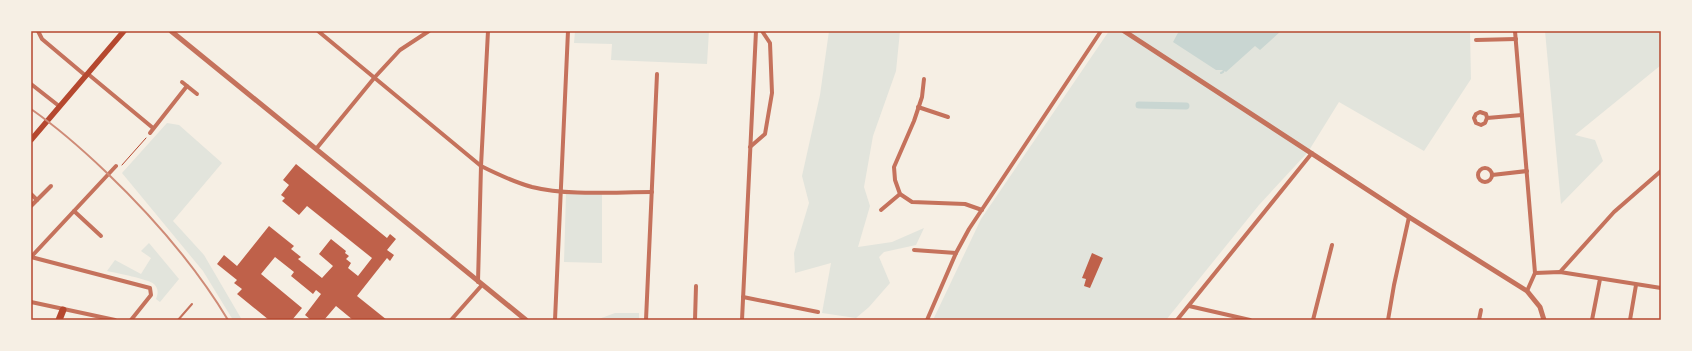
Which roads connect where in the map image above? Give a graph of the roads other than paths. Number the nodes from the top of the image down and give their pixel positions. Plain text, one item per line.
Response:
1 (38, 31) edge
2 (124, 31) edge
3 (171, 31) edge
4 (318, 31) edge
5 (429, 31) edge
6 (488, 31) edge
7 (568, 31) edge
8 (756, 31) edge
9 (762, 31) edge
10 (1101, 31) edge
11 (1124, 31) edge
12 (1515, 31) edge
13 (324, 33) edge
14 (1516, 38) junction
15 (1476, 40) dead end
16 (657, 74) dead end
17 (87, 75) junction
18 (375, 77) junction
19 (924, 79) dead end
20 (182, 82) dead end
21 (31, 84) edge
22 (187, 86) junction
23 (197, 94) dead end
24 (918, 107) junction
25 (58, 108) junction
26 (1522, 115) junction
27 (948, 117) dead end
28 (1487, 118) dead end
29 (153, 128) junction
30 (150, 134) road end
31 (33, 137) edge
32 (750, 147) junction
33 (316, 148) junction
34 (1312, 153) junction
35 (116, 166) road end
36 (480, 166) junction
37 (1527, 171) junction
38 (1661, 171) edge
39 (1492, 175) dead end
40 (51, 186) dead end
41 (561, 192) junction
42 (652, 192) junction
43 (31, 194) edge
44 (900, 194) junction
45 (37, 200) junction
46 (31, 206) edge
47 (881, 210) dead end
48 (982, 210) junction
49 (74, 211) junction
50 (1409, 217) junction
51 (101, 236) dead end
52 (1332, 244) dead end
53 (914, 250) dead end
54 (956, 253) junction
55 (31, 257) edge
56 (1560, 272) junction
57 (1535, 273) junction
58 (1600, 279) junction
59 (480, 283) junction
60 (1636, 285) junction
61 (696, 286) dead end
62 (1661, 288) edge
63 (1527, 291) junction
64 (743, 297) junction
65 (31, 302) edge
66 (192, 304) dead end
67 (1189, 306) junction
68 (63, 310) junction
69 (1481, 310) dead end
70 (818, 312) dead end
71 (59, 320) edge
72 (115, 320) edge
73 (131, 320) edge
74 (178, 320) edge
75 (451, 320) edge
76 (526, 320) edge
77 (555, 320) edge
78 (646, 320) edge
79 (695, 320) edge
80 (742, 320) edge
81 (926, 320) edge
82 (1178, 320) edge
83 (1250, 320) edge
84 (1313, 320) edge
85 (1388, 320) edge
86 (1479, 320) edge
87 (1544, 320) edge
88 (1592, 320) edge
89 (1630, 320) edge

1 - 17 street
2 - 17 main road
3 - 33 street
4 - 13 street
5 - 18 street
6 - 36 street
7 - 41 street
8 - 32 street
9 - 32 street
10 - 48 street
11 - 34 street
12 - 14 street
13 - 18 street
14 - 15 street
14 - 26 street
16 - 42 street
17 - 25 main road
17 - 29 street
18 - 33 street
18 - 36 street
19 - 24 street
20 - 22 street
21 - 25 street
22 - 23 street
22 - 29 street
24 - 27 street
24 - 44 street
25 - 31 main road
26 - 28 street
26 - 37 street
29 - 30 street
32 - 64 street
33 - 59 street
34 - 50 street
34 - 67 street
35 - 49 street
36 - 41 street
36 - 59 street
37 - 39 street
37 - 57 street
38 - 56 street
40 - 45 street
41 - 42 street
41 - 77 street
42 - 78 street
43 - 45 street
44 - 47 street
44 - 48 street
45 - 46 street
48 - 54 street
49 - 51 street
49 - 55 street
50 - 63 street
50 - 85 street
52 - 84 street
53 - 54 street
54 - 81 street
55 - 73 street
56 - 57 street
56 - 58 street
57 - 63 street
58 - 60 street
58 - 88 street
59 - 75 street
59 - 76 street
60 - 62 street
60 - 89 street
61 - 79 street
63 - 87 street
64 - 70 street
64 - 80 street
65 - 68 street
66 - 74 lane
67 - 82 street
67 - 83 street
68 - 71 highway
68 - 72 street
69 - 86 street

